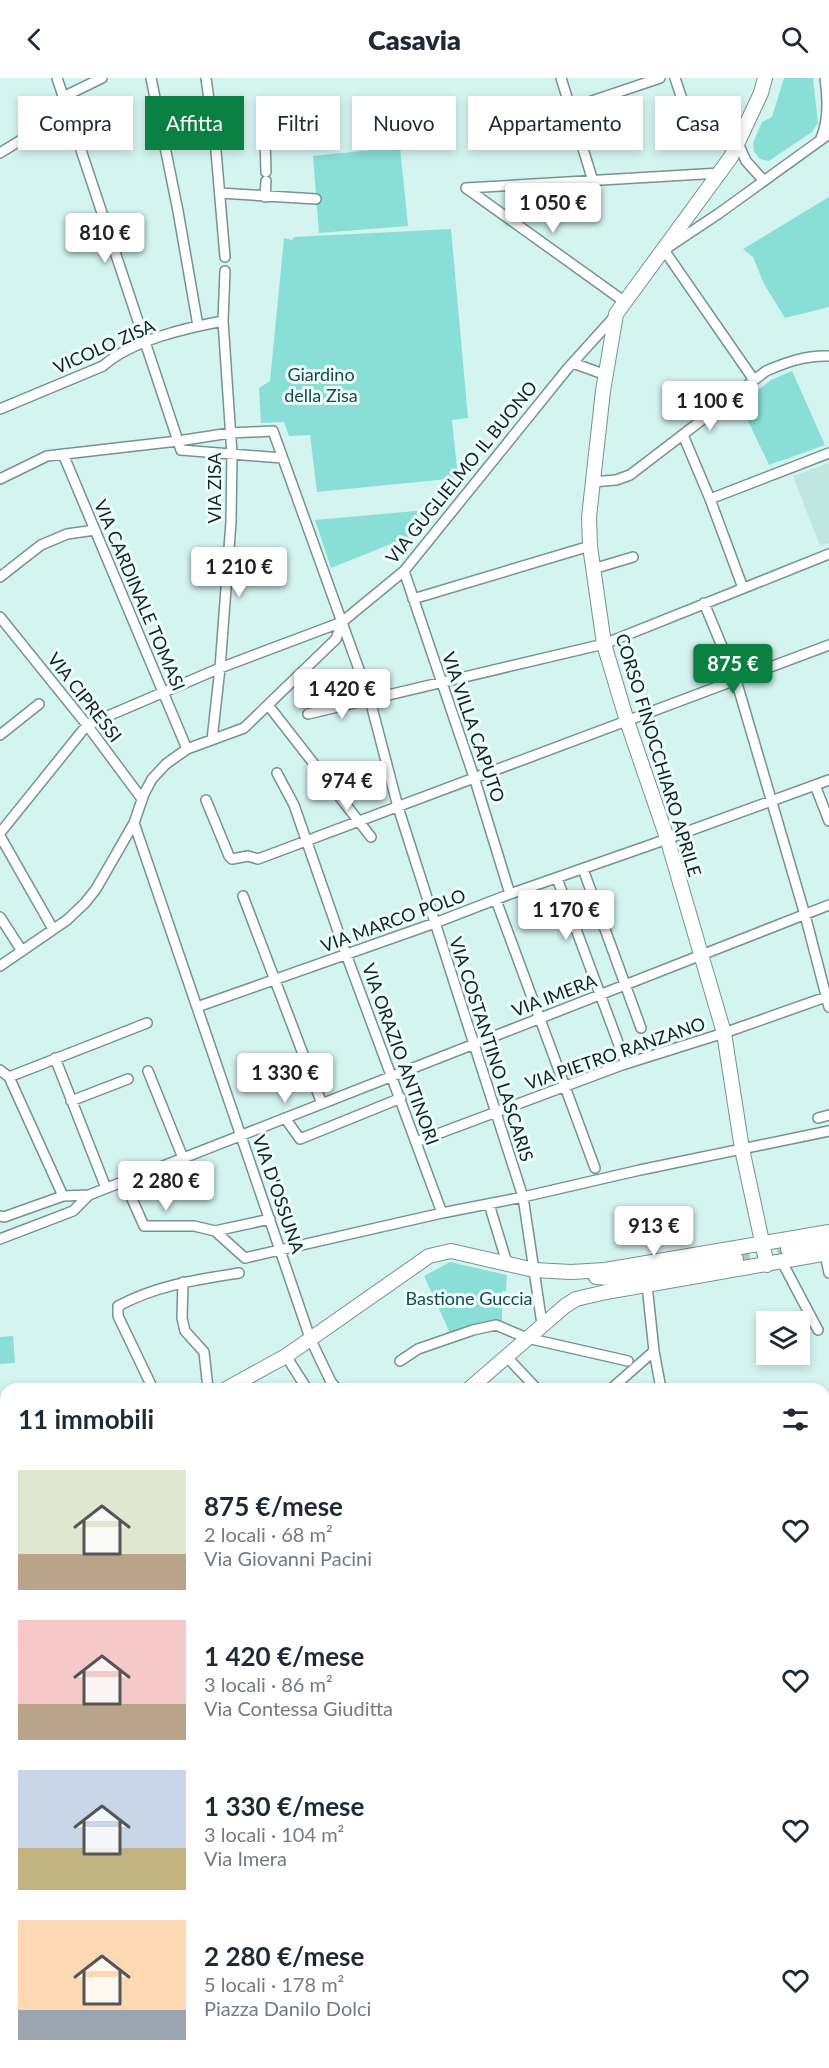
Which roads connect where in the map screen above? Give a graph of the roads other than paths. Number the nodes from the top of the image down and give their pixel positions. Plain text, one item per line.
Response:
1 (57, 78) edge
2 (102, 78) edge
3 (151, 78) edge
4 (206, 78) edge
5 (561, 78) edge
6 (660, 78) edge
7 (675, 78) edge
8 (765, 78) edge
9 (825, 78) edge
10 (63, 96) edge
11 (65, 96) edge
12 (567, 96) edge
13 (605, 96) edge
14 (681, 96) edge
15 (828, 98) edge
16 (829, 134) edge
17 (741, 136) edge
18 (820, 141) junction
19 (18, 142) edge
20 (81, 150) edge
21 (265, 150) edge
22 (584, 150) edge
23 (734, 150) edge
24 (741, 150) edge
25 (0, 153) edge
26 (720, 173) junction
27 (593, 181) junction
28 (764, 181) junction
29 (220, 193) junction
30 (265, 197) junction
31 (316, 199) dead end
32 (664, 250) junction
33 (225, 257) dead end
34 (225, 272) dead end
35 (625, 302) junction
36 (616, 314) junction
37 (224, 321) junction
38 (198, 326) junction
39 (146, 342) junction
40 (829, 356) edge
41 (573, 363) junction
42 (606, 375) junction
43 (754, 380) junction
44 (0, 409) edge
45 (230, 433) junction
46 (683, 435) junction
47 (178, 441) junction
48 (829, 453) edge
49 (63, 454) junction
50 (232, 454) junction
51 (282, 459) junction
52 (0, 479) edge
53 (592, 482) junction
54 (710, 499) junction
55 (95, 530) junction
56 (590, 546) junction
57 (829, 554) edge
58 (633, 557) dead end
59 (593, 569) junction
60 (404, 571) junction
61 (0, 577) edge
62 (742, 588) junction
63 (413, 599) junction
64 (705, 603) junction
65 (1, 621) edge
66 (342, 622) junction
67 (604, 644) junction
68 (829, 645) edge
69 (220, 668) junction
70 (736, 680) junction
71 (441, 682) junction
72 (162, 692) junction
73 (370, 700) junction
74 (39, 704) dead end
75 (268, 705) junction
76 (309, 714) dead end
77 (627, 721) junction
78 (87, 725) junction
79 (0, 735) edge
80 (212, 740) junction
81 (187, 749) junction
82 (277, 773) dead end
83 (474, 777) junction
84 (829, 780) edge
85 (815, 785) junction
86 (142, 799) junction
87 (206, 800) dead end
88 (771, 801) junction
89 (398, 807) junction
90 (829, 821) edge
91 (361, 822) junction
92 (134, 823) junction
93 (0, 834) edge
94 (371, 837) dead end
95 (667, 838) junction
96 (306, 842) junction
97 (583, 869) junction
98 (557, 878) junction
99 (510, 894) junction
100 (243, 896) dead end
101 (496, 900) junction
102 (829, 905) edge
103 (805, 915) junction
104 (2, 920) edge
105 (435, 923) junction
106 (53, 929) junction
107 (22, 951) junction
108 (346, 954) junction
109 (702, 955) junction
110 (0, 966) edge
111 (274, 980) junction
112 (626, 985) junction
113 (600, 995) junction
114 (828, 1000) edge
115 (197, 1007) junction
116 (539, 1019) junction
117 (147, 1023) dead end
118 (641, 1028) dead end
119 (724, 1033) junction
120 (474, 1044) junction
121 (55, 1058) junction
122 (626, 1064) junction
123 (0, 1070) edge
124 (148, 1071) dead end
125 (393, 1076) junction
126 (9, 1077) junction
127 (128, 1079) dead end
128 (565, 1088) junction
129 (401, 1098) junction
130 (71, 1101) junction
131 (322, 1104) junction
132 (497, 1112) junction
133 (829, 1115) edge
134 (285, 1118) junction
135 (818, 1118) dead end
136 (829, 1131) edge
137 (242, 1135) junction
138 (416, 1142) junction
139 (742, 1149) junction
140 (183, 1158) junction
141 (595, 1168) dead end
142 (124, 1181) junction
143 (106, 1188) junction
144 (89, 1195) junction
145 (63, 1196) junction
146 (523, 1197) junction
147 (489, 1204) junction
148 (442, 1213) junction
149 (0, 1216) edge
150 (270, 1219) junction
151 (215, 1231) junction
152 (829, 1232) edge
153 (0, 1239) edge
154 (757, 1244) junction
155 (828, 1249) edge
156 (281, 1250) junction
157 (785, 1256) junction
158 (736, 1259) tunnel mouth
159 (507, 1263) junction
160 (761, 1265) junction
161 (534, 1270) junction
162 (571, 1272) junction
163 (829, 1273) edge
164 (239, 1274) dead end
165 (183, 1282) junction
166 (647, 1285) junction
167 (542, 1324) junction
168 (818, 1330) dead end
169 (310, 1338) junction
170 (527, 1338) junction
171 (654, 1351) junction
172 (286, 1356) junction
173 (506, 1356) junction
174 (400, 1361) dead end
175 (628, 1361) dead end
176 (150, 1383) edge
177 (207, 1383) edge
178 (237, 1383) edge
179 (303, 1383) edge
180 (332, 1383) edge
181 (476, 1383) edge
182 (531, 1383) edge
183 (618, 1383) edge
184 (660, 1383) edge

1 - 10 street
2 - 11 street
3 - 38 street
4 - 29 street
5 - 12 street
6 - 13 street
7 - 14 street
8 - 17 street, CORSO FINOCCHIARO APRILE
9 - 15 street
15 - 18 street
16 - 18 street
18 - 28 street
19 - 25 street
20 - 39 street
21 - 30 street
22 - 27 street
23 - 26 street, CORSO FINOCCHIARO APRILE
24 - 28 street
26 - 27 street
26 - 32 street, CORSO FINOCCHIARO APRILE
27 - 35 street
28 - 32 street
29 - 30 street
29 - 33 street
30 - 31 street
32 - 35 street, CORSO FINOCCHIARO APRILE
32 - 43 street
34 - 37 street, VIA ZISA
35 - 36 street, CORSO FINOCCHIARO APRILE
36 - 41 street, VIA GUGLIELMO IL BUONO
36 - 42 street, CORSO FINOCCHIARO APRILE
37 - 38 street, VICOLO ZISA
37 - 45 street, VIA ZISA
38 - 39 street, VICOLO ZISA
39 - 44 street, VICOLO ZISA
39 - 47 street
40 - 43 street
41 - 42 street
41 - 60 street, VIA GUGLIELMO IL BUONO
42 - 53 street, CORSO FINOCCHIARO APRILE
43 - 46 street
45 - 47 street
45 - 50 street, VIA ZISA
45 - 51 street, VIA COSTANTINO LASCARIS
46 - 53 street
46 - 54 street
47 - 49 street
47 - 50 street
48 - 54 street
49 - 52 street
49 - 55 street, VIA CARDINALE TOMASI
50 - 51 street
50 - 69 street, VIA ZISA
51 - 66 street, VIA COSTANTINO LASCARIS
53 - 56 street, CORSO FINOCCHIARO APRILE
54 - 62 street
55 - 61 street
55 - 72 street, VIA CARDINALE TOMASI
56 - 59 street, CORSO FINOCCHIARO APRILE
56 - 63 street
57 - 62 street
58 - 59 street
59 - 67 street, CORSO FINOCCHIARO APRILE
60 - 63 street, VIA VILLA CAPUTO
60 - 66 street, VIA GUGLIELMO IL BUONO
62 - 64 street
63 - 71 street, VIA VILLA CAPUTO
64 - 67 street
64 - 70 street
65 - 78 street, VIA CIPRESSI
66 - 69 street
66 - 73 street, VIA COSTANTINO LASCARIS
66 - 75 street, VIA GUGLIELMO IL BUONO
67 - 71 street
67 - 77 street, CORSO FINOCCHIARO APRILE
68 - 70 street
69 - 72 street
69 - 80 street, VIA ZISA
70 - 77 street
70 - 88 street
71 - 73 street
71 - 83 street, VIA VILLA CAPUTO
72 - 78 street
72 - 81 street, VIA CARDINALE TOMASI
73 - 76 street
73 - 89 street, VIA COSTANTINO LASCARIS
74 - 79 street
75 - 80 street, VIA GUGLIELMO IL BUONO
75 - 91 street
77 - 83 street
77 - 95 street, CORSO FINOCCHIARO APRILE
78 - 86 street, VIA CIPRESSI
78 - 93 street
80 - 81 street, VIA GUGLIELMO IL BUONO
81 - 86 street, VIA GUGLIELMO IL BUONO
82 - 96 street, VIA ORAZIO ANTINORI
83 - 89 street
83 - 99 street, VIA VILLA CAPUTO
84 - 85 street, VIA MARCO POLO
85 - 88 street, VIA MARCO POLO
85 - 90 street
86 - 92 street, VIA GUGLIELMO IL BUONO
87 - 96 street
88 - 95 street, VIA MARCO POLO
88 - 103 street
89 - 91 street
89 - 105 street, VIA COSTANTINO LASCARIS
91 - 94 street
91 - 96 street
92 - 106 street, VIA GUGLIELMO IL BUONO
92 - 115 street, VIA D'OSSUNA
93 - 106 street
95 - 97 street, VIA MARCO POLO
95 - 109 street, CORSO FINOCCHIARO APRILE
96 - 108 street, VIA ORAZIO ANTINORI
97 - 98 street, VIA MARCO POLO
97 - 112 street
98 - 99 street, VIA MARCO POLO
98 - 113 street
99 - 101 street, VIA MARCO POLO
100 - 111 street
101 - 105 street, VIA MARCO POLO
101 - 116 street
102 - 103 street, VIA IMERA
103 - 109 street, VIA IMERA
103 - 114 street
104 - 107 street
105 - 108 street, VIA MARCO POLO
105 - 120 street, VIA COSTANTINO LASCARIS
106 - 107 street, VIA GUGLIELMO IL BUONO
107 - 110 street, VIA GUGLIELMO IL BUONO
108 - 111 street, VIA MARCO POLO
108 - 125 street, VIA ORAZIO ANTINORI
109 - 112 street, VIA IMERA
109 - 119 street, CORSO FINOCCHIARO APRILE
111 - 115 street, VIA MARCO POLO
111 - 131 street
112 - 113 street, VIA IMERA
112 - 118 street
113 - 116 street, VIA IMERA
113 - 122 street
114 - 119 street, VIA PIETRO RANZANO
115 - 137 street, VIA D'OSSUNA
116 - 120 street, VIA IMERA
116 - 128 street
117 - 121 street
119 - 122 street, VIA PIETRO RANZANO
119 - 139 street, CORSO FINOCCHIARO APRILE
120 - 125 street, VIA IMERA
120 - 132 street, VIA COSTANTINO LASCARIS
121 - 126 street
121 - 130 street
122 - 128 street, VIA PIETRO RANZANO
123 - 126 street
124 - 140 street
125 - 129 street, VIA ORAZIO ANTINORI
125 - 131 street, VIA IMERA
126 - 145 street
127 - 130 street
128 - 132 street, VIA PIETRO RANZANO
128 - 141 street
129 - 134 street
129 - 138 street, VIA ORAZIO ANTINORI
130 - 143 street
131 - 134 street, VIA IMERA
132 - 138 street, VIA PIETRO RANZANO
132 - 146 street, VIA COSTANTINO LASCARIS
133 - 135 street
134 - 137 street, VIA IMERA
136 - 139 street
137 - 140 street, VIA IMERA
137 - 150 street, VIA D'OSSUNA
138 - 148 street, VIA ORAZIO ANTINORI
139 - 146 street
139 - 154 street, CORSO FINOCCHIARO APRILE
140 - 142 street, VIA IMERA
142 - 143 street, VIA IMERA
142 - 151 street
143 - 144 street, VIA IMERA
144 - 145 street
144 - 153 street, VIA IMERA
145 - 149 street
146 - 147 street
146 - 161 street, VIA COSTANTINO LASCARIS
147 - 148 street
147 - 159 street
148 - 156 street
150 - 151 street
150 - 156 street, VIA D'OSSUNA
151 - 156 street
152 - 154 street
154 - 160 street, CORSO FINOCCHIARO APRILE
154 - 162 street
155 - 157 street
155 - 163 street
156 - 169 street, VIA D'OSSUNA
157 - 160 street
157 - 168 street
158 - 162 street
159 - 161 street
159 - 169 street
160 - 166 street
161 - 162 street
161 - 167 street, VIA COSTANTINO LASCARIS
164 - 165 street
165 - 176 street
165 - 177 street
166 - 167 street
166 - 171 street
167 - 170 street
169 - 172 street
169 - 180 street, VIA D'OSSUNA
170 - 173 street
170 - 174 street
170 - 175 street
171 - 183 street
171 - 184 street
172 - 178 street
172 - 179 street
173 - 181 street
173 - 182 street

